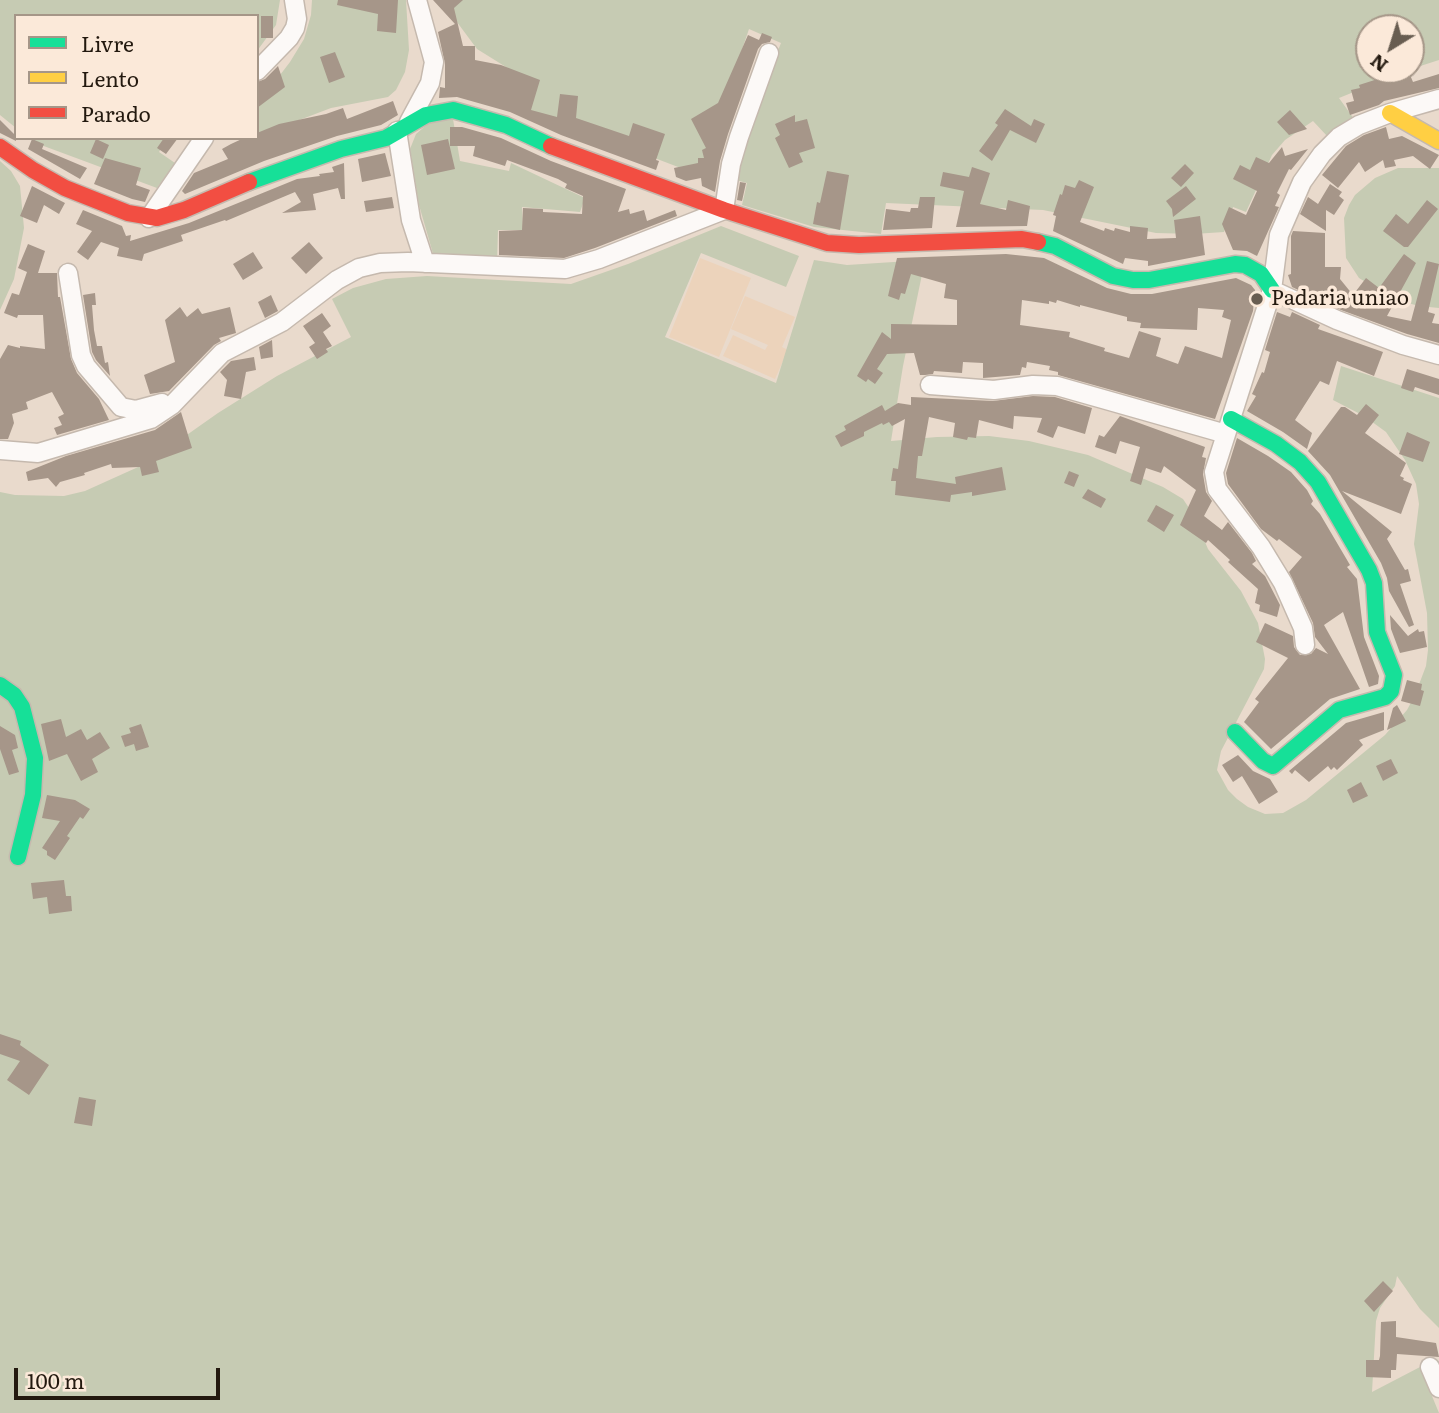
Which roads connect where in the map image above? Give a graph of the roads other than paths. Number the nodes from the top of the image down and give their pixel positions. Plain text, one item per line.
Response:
1 (294, 0) edge
2 (417, 0) edge
3 (769, 53) dead end
4 (259, 69) edge
5 (430, 83) junction
6 (1439, 99) edge
7 (443, 110) junction
8 (1390, 113) junction
9 (403, 127) junction
10 (203, 140) edge
11 (1439, 141) edge
12 (0, 146) edge
13 (724, 210) junction
14 (149, 218) junction
15 (425, 263) junction
16 (68, 273) dead end
17 (1272, 290) junction
18 (1439, 355) edge
19 (930, 385) dead end
20 (192, 386) junction
21 (1228, 426) junction
22 (0, 450) edge
23 (1305, 645) dead end
24 (0, 685) edge
25 (1235, 732) dead end
26 (18, 857) dead end
27 (1430, 1367) dead end
28 (1439, 1388) edge

1 - 4 street
2 - 5 street
3 - 13 street
5 - 7 street
5 - 9 street
6 - 8 street
7 - 9 street
7 - 13 street
8 - 11 street
8 - 17 street
9 - 14 street
9 - 15 street
10 - 14 street
12 - 14 street
13 - 15 street
13 - 17 street
15 - 20 street
16 - 20 street
17 - 18 street
17 - 21 street
19 - 21 street
20 - 22 street
21 - 23 street
21 - 25 street
24 - 26 street
27 - 28 street

